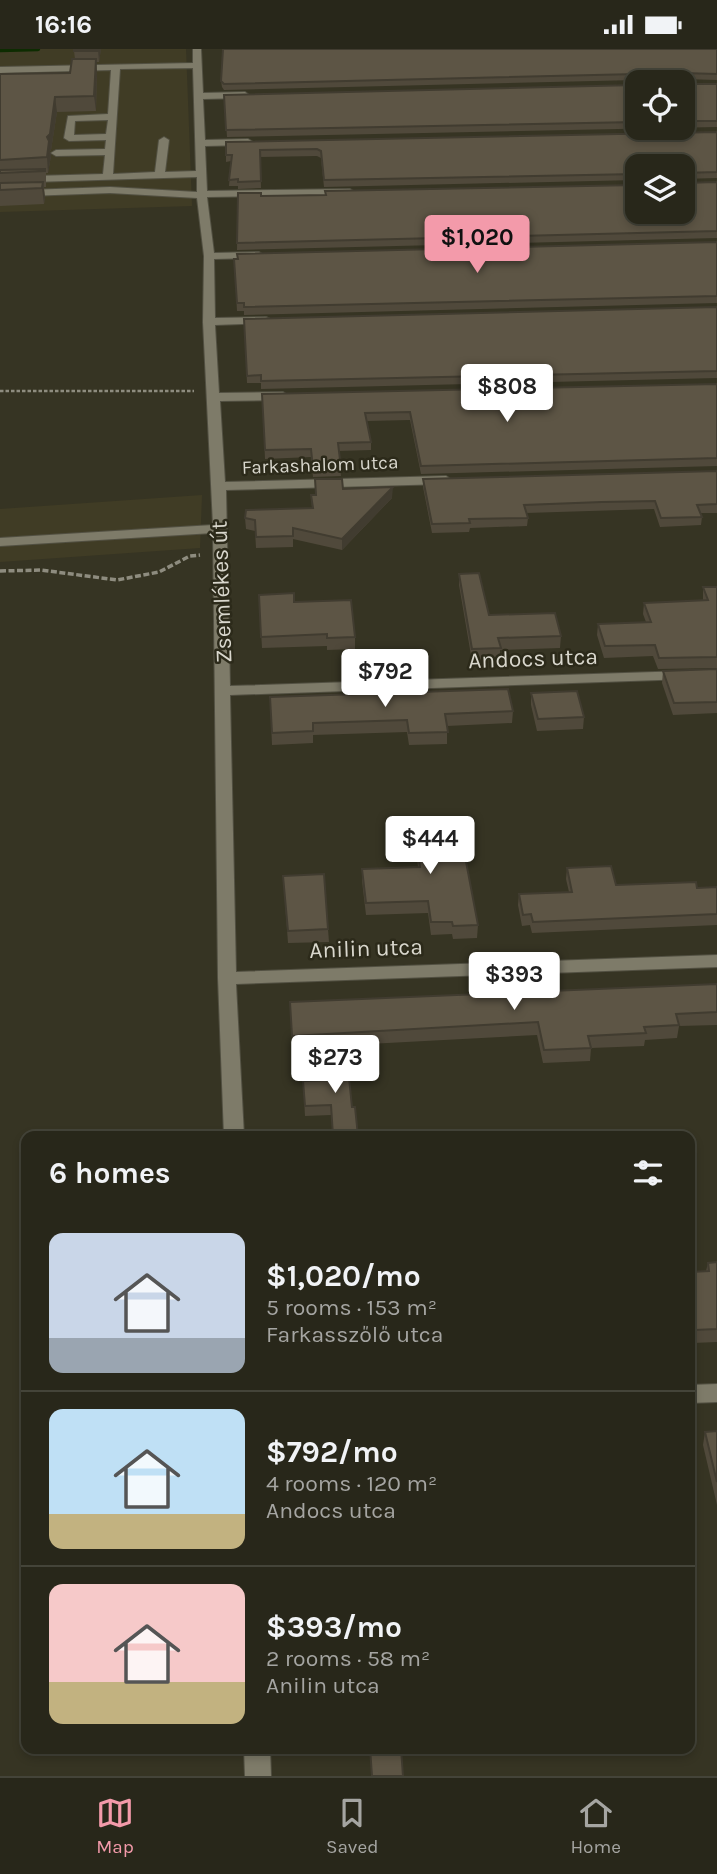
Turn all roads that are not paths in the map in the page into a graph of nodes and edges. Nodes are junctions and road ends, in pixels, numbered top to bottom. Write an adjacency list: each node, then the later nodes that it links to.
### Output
1 (197, 49): 2 (street, Zsemlékes út)
2 (198, 65): 3 (street); 6 (street, Zsemlékes út)
3 (116, 67): 4 (street); 7 (street)
4 (0, 70)
5 (260, 94): 6 (street)
6 (198, 96): 11 (street, Zsemlékes út)
7 (112, 117): 8 (street); 8 (street)
8 (111, 137): 12 (street)
9 (164, 140): 15 (street)
10 (264, 142): 11 (street)
11 (201, 143): 14 (street, Zsemlékes út)
12 (110, 152): 13 (street); 16 (street)
13 (56, 153)
14 (202, 174): 15 (street); 20 (street, Zsemlékes út)
15 (160, 175): 16 (street)
16 (108, 176): 17 (street)
17 (0, 180)
18 (365, 192): 20 (street)
19 (0, 194): 20 (street)
20 (202, 195): 22 (street, Zsemlékes út)
21 (272, 255): 22 (street)
22 (208, 256): 24 (street, Zsemlékes út)
23 (273, 320): 24 (street)
24 (209, 322): 26 (street, Zsemlékes út)
25 (293, 395): 26 (street)
26 (213, 397): 28 (street, Zsemlékes út)
27 (455, 480): 28 (street, Farkashalom utca)
28 (219, 486): 29 (street, Zsemlékes út)
29 (218, 529): 30 (street); 32 (street, Zsemlékes út)
30 (0, 543)
31 (717, 674): 32 (street, Andocs utca)
32 (224, 691): 34 (street, Zsemlékes út)
33 (717, 961): 34 (street, Anilin utca)
34 (227, 978): 35 (street, Zsemlékes út)
35 (234, 1131)
36 (717, 1393): 37 (street)
37 (695, 1394)
38 (257, 1754): 39 (street)
39 (258, 1776)

